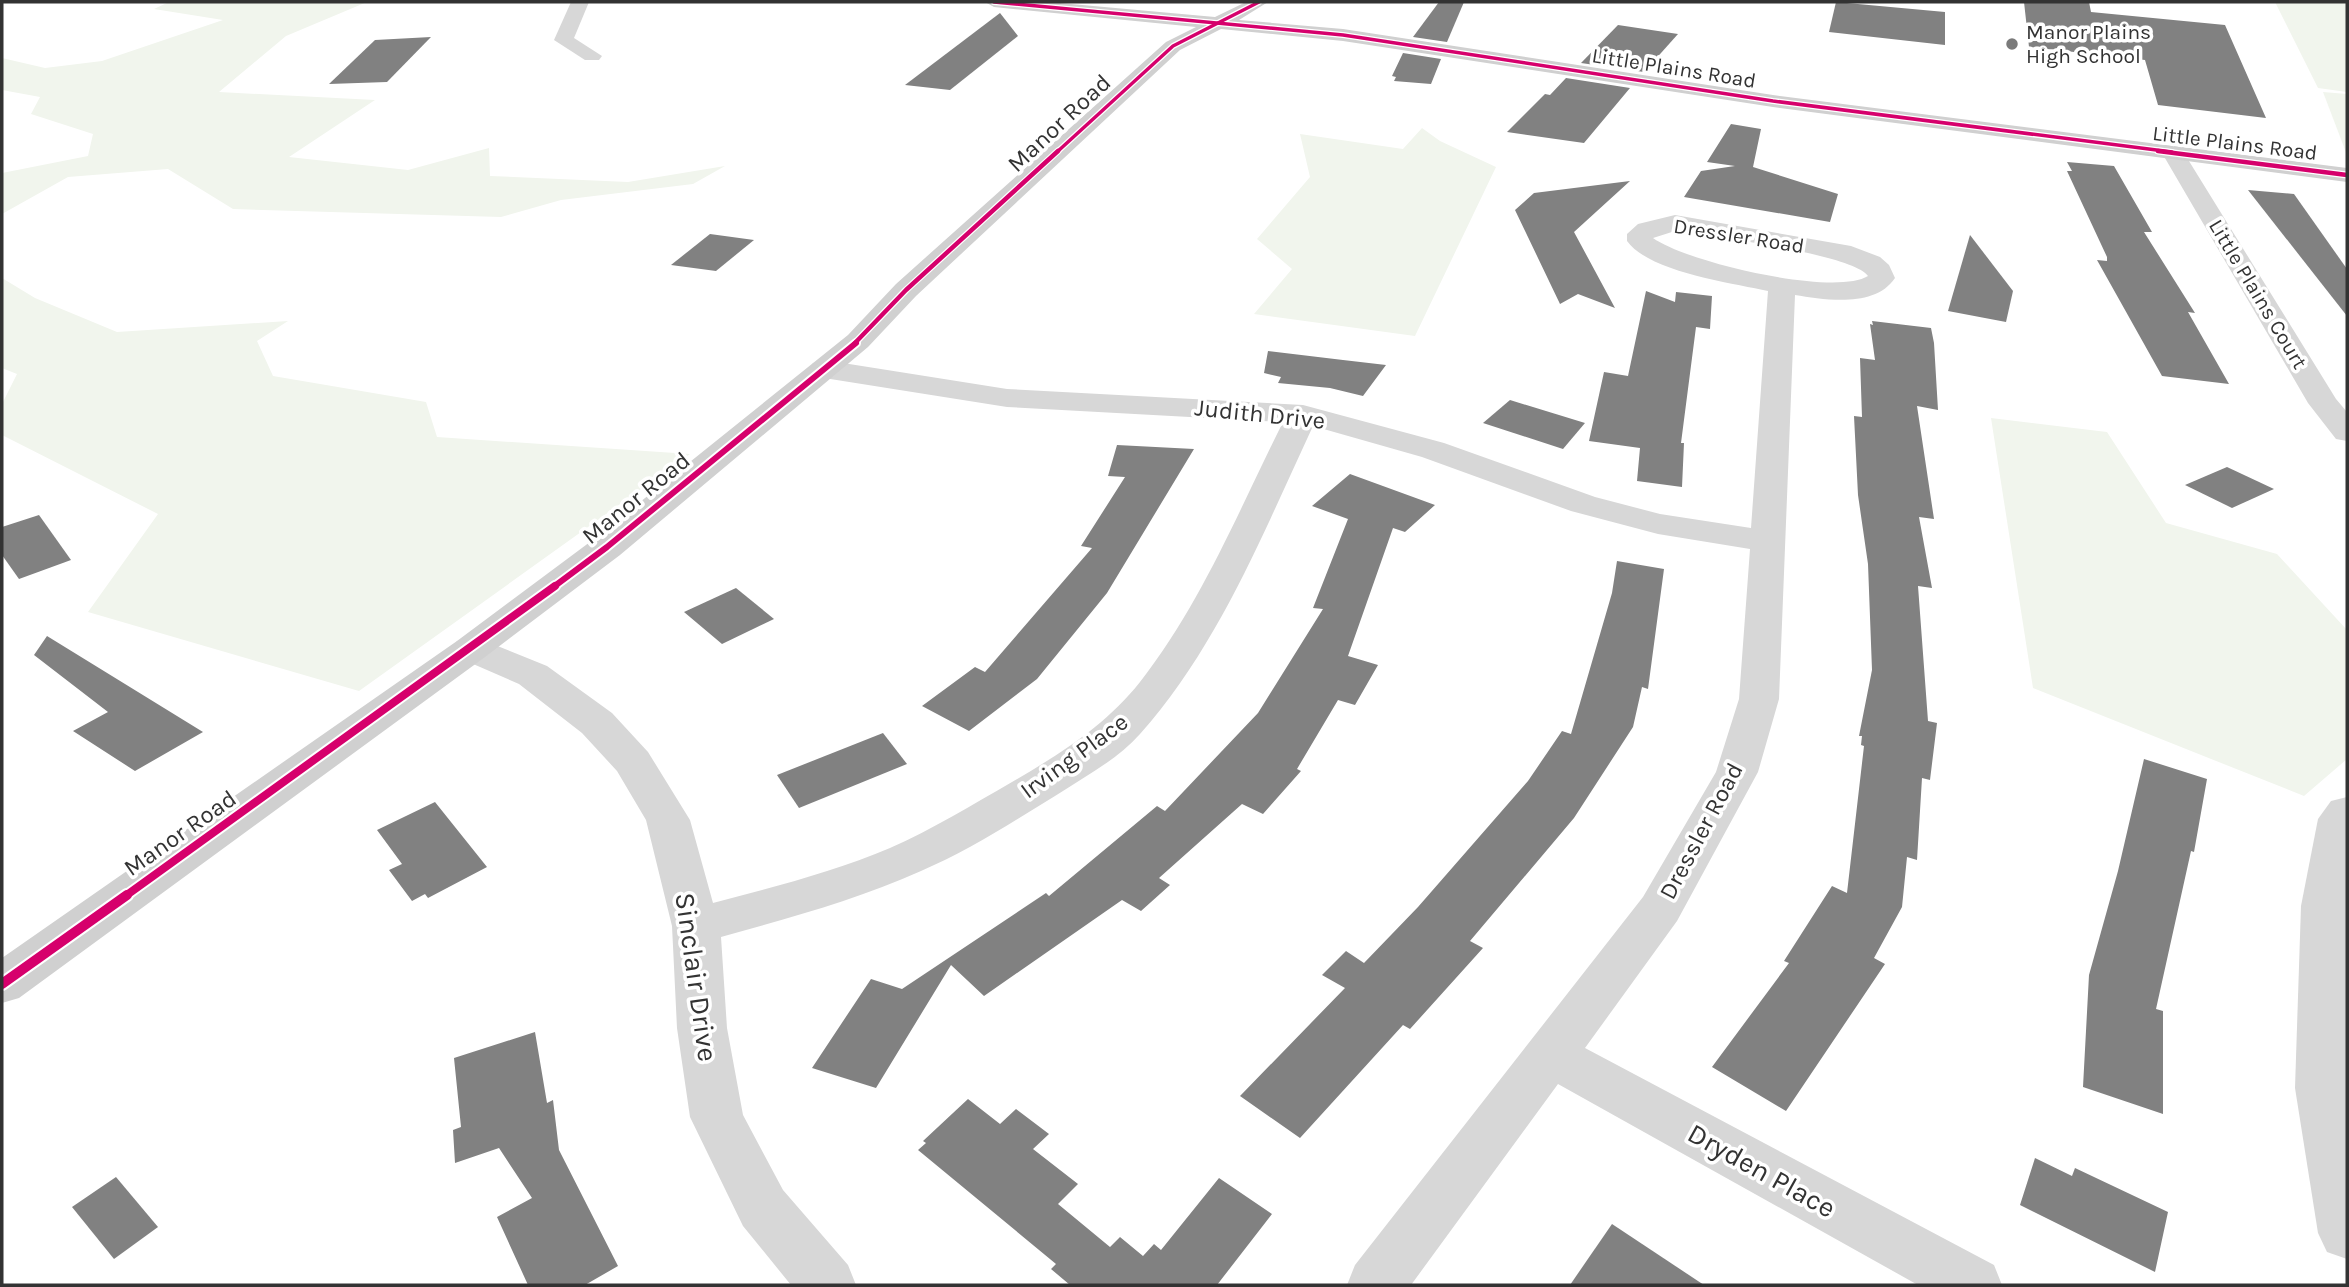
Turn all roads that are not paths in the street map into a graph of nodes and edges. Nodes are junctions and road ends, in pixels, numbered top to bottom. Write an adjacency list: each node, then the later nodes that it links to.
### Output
1 (580, 2): 9 (street)
2 (994, 2): 5 (street, Little Plains Road)
3 (1259, 2): 6 (street, Manor Road)
4 (1267, 2): 7 (street)
5 (1051, 7): 6 (street, Little Plains Road); 8 (street)
6 (1217, 23): 7 (street, Little Plains Road); 8 (street, Manor Road)
7 (1343, 35): 10 (street, Little Plains Road)
8 (1173, 46): 13 (street, Manor Road)
9 (592, 55)
10 (2173, 153): 11 (street, Little Plains Road); 15 (street, Little Plains Court)
11 (2347, 175)
12 (1782, 285): 12 (street, Dressler Road); 16 (street, Dressler Road)
13 (824, 369): 14 (street, Judith Drive); 17 (street, Manor Road)
14 (1303, 414): 16 (street, Judith Drive); 19 (street, Irving Place)
15 (2347, 432)
16 (1765, 541): 21 (street, Dressler Road)
17 (471, 649): 19 (street, Sinclair Drive); 20 (street, Manor Road)
18 (2347, 812): 22 (street)
19 (696, 926): 23 (street, Sinclair Drive)
20 (2, 984)
21 (1552, 1055): 24 (street, Dressler Road); 25 (street, Dryden Place)
22 (2346, 1222)
23 (827, 1285)
24 (1376, 1285)
25 (1973, 1285)

